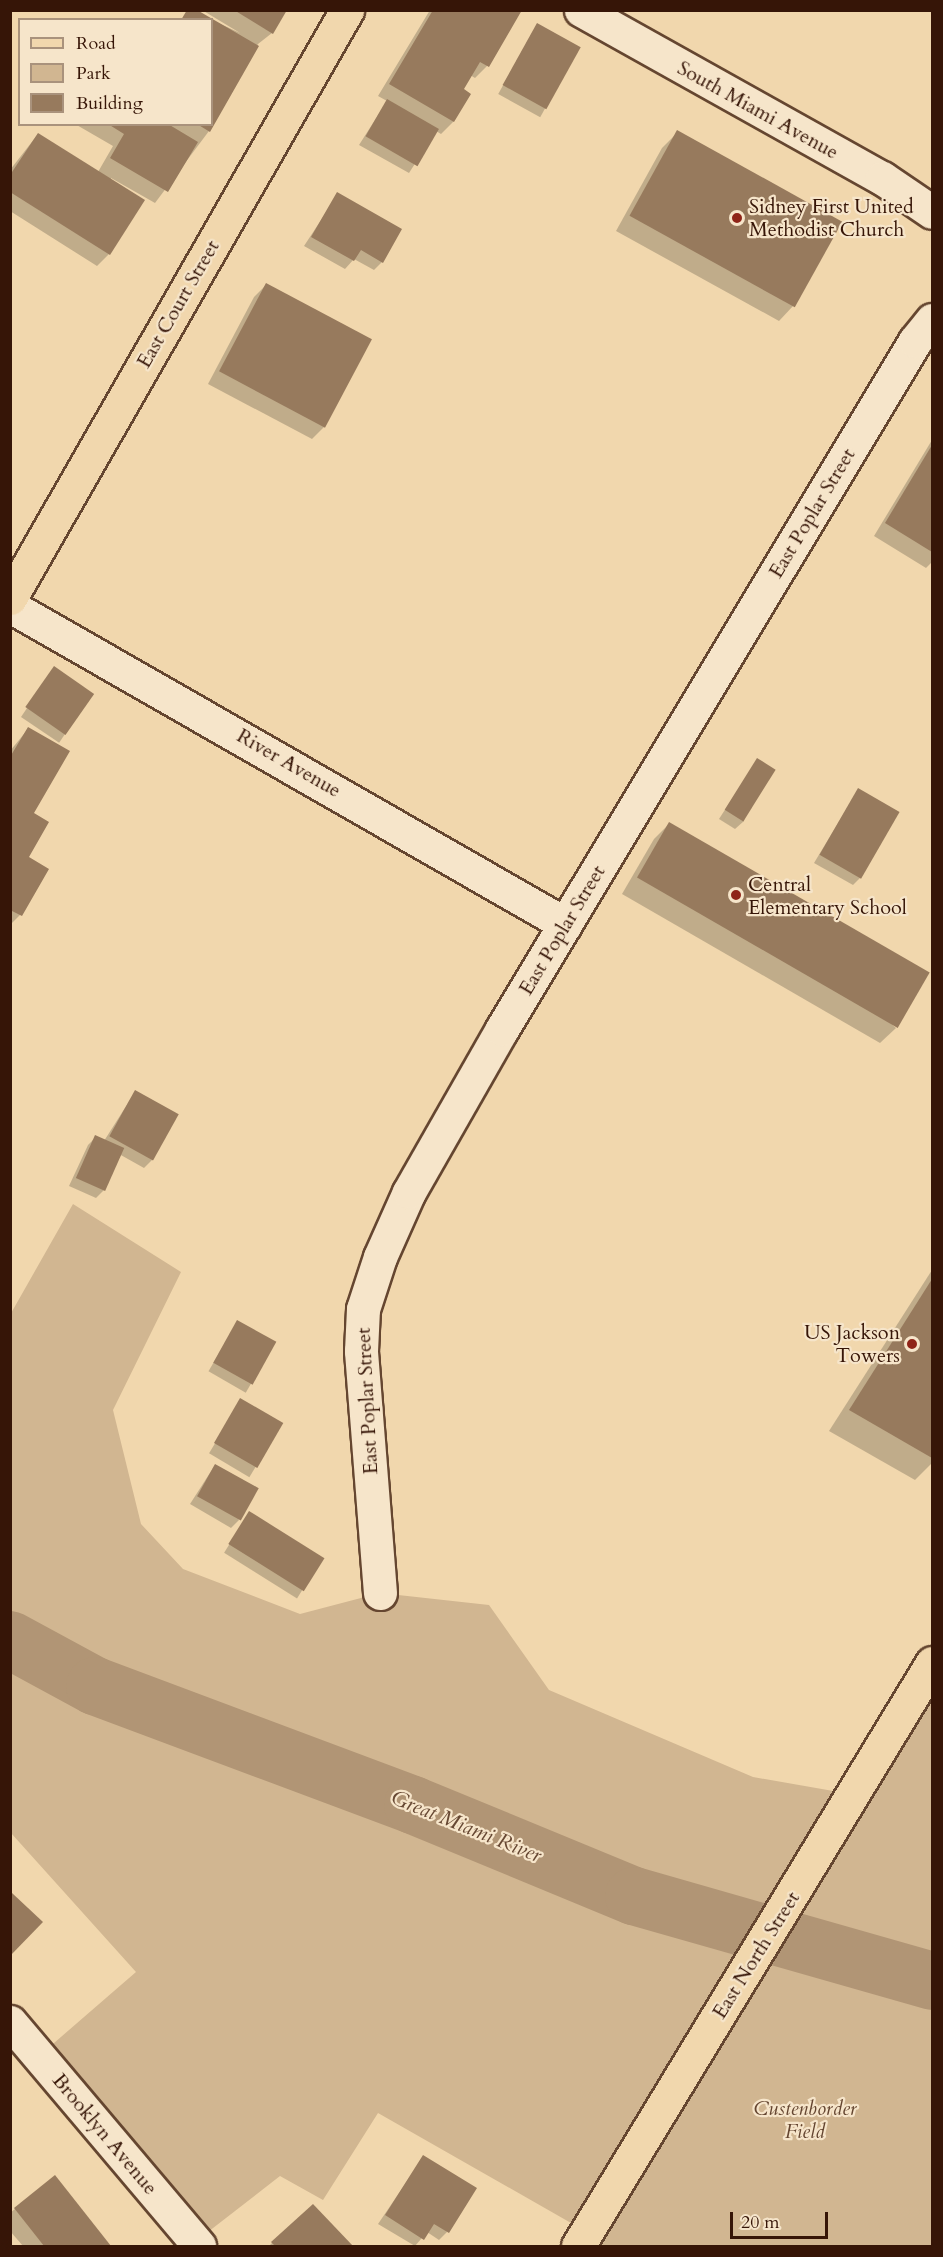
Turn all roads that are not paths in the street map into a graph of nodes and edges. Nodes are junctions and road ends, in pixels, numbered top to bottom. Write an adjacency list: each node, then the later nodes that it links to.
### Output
1 (347, 10): 5 (main road, East Court Street)
2 (581, 10): 3 (street, South Miami Avenue)
3 (933, 212)
4 (933, 320): 7 (street, East Poplar Street)
5 (10, 598)
6 (10, 606): 7 (street, River Avenue)
7 (566, 924): 8 (street, East Poplar Street)
8 (380, 1593)
9 (933, 1663): 11 (main road, East North Street)
10 (10, 2022): 12 (street, Brooklyn Avenue)
11 (581, 2239)
12 (199, 2247)

